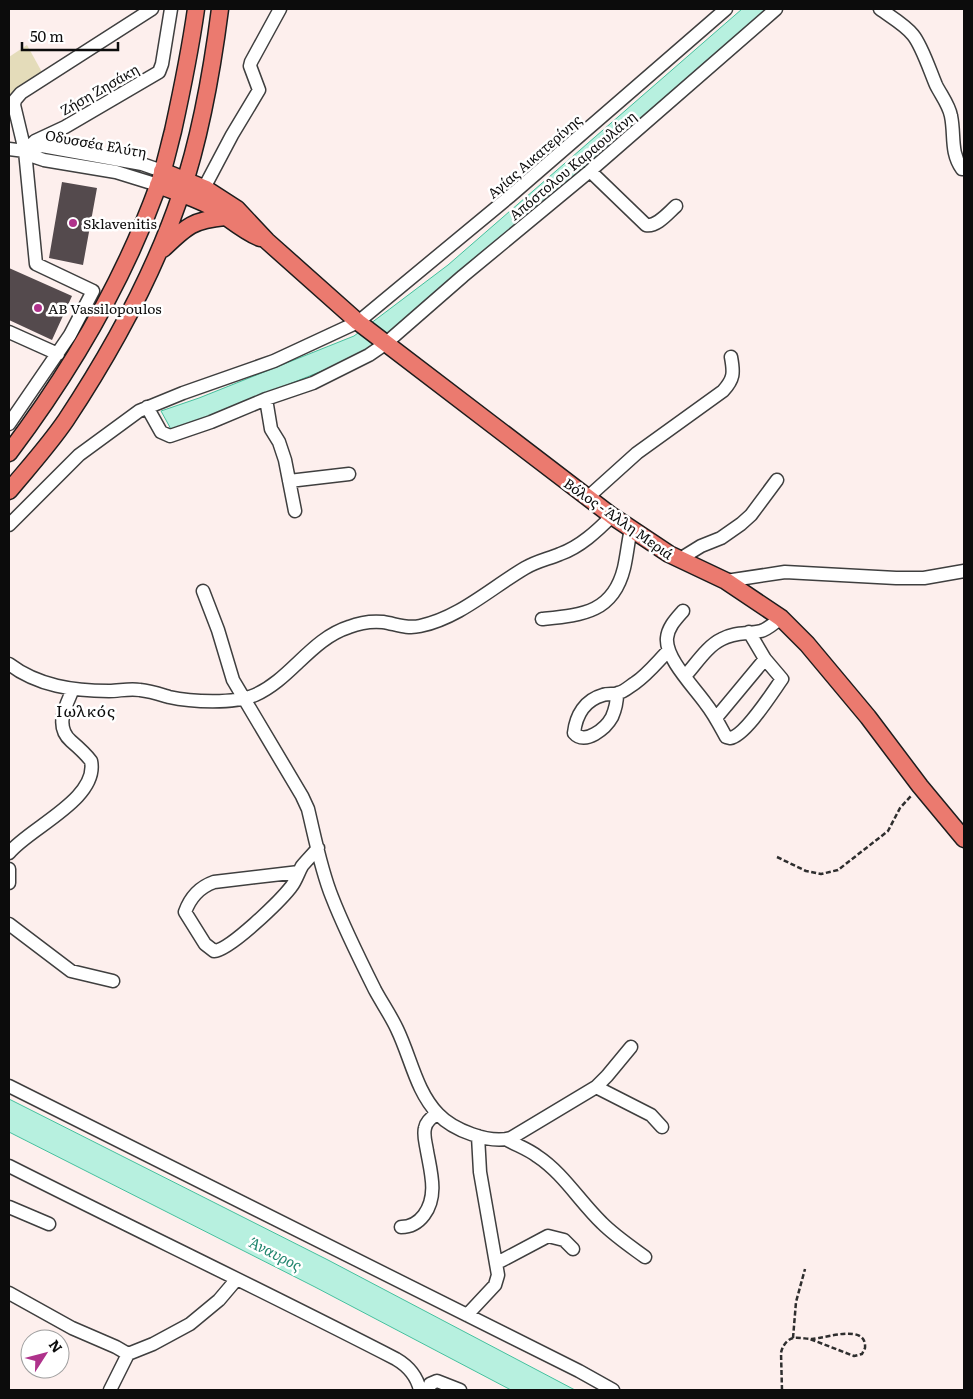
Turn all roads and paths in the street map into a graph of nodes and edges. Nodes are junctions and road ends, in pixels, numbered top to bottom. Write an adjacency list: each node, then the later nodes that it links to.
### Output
1 (152, 9): 10 (street)
2 (196, 9): 13 (main road)
3 (220, 9): 14 (main road)
4 (280, 9): 15 (street)
5 (776, 9): 12 (street, Απόστολου Καραουλάνη)
6 (880, 9): 11 (street)
7 (169, 10): 10 (street, Ζήση Ζησάκη)
8 (724, 10): 20 (street, Αγίας Αικατερίνης)
9 (9, 148): 10 (street, Οδυσσέα Ελύτη)
10 (25, 151): 13 (street, Οδυσσέα Ελύτη); 23 (street)
11 (964, 169)
12 (590, 171): 16 (street); 22 (street, Απόστολου Καραουλάνη)
13 (160, 178): 14 (main road, Βόλος - Άλλη Μεριά); 28 (main road)
14 (183, 187): 15 (main road, Βόλος - Άλλη Μεριά); 17 (main road, Βόλος - Άλλη Μεριά); 19 (main road)
15 (204, 188): 18 (main road, Βόλος - Άλλη Μεριά)
16 (676, 206)
17 (225, 217): 18 (main road, Βόλος - Άλλη Μεριά); 19 (main road)
18 (267, 241): 20 (main road, Βόλος - Άλλη Μεριά)
19 (156, 256): 32 (main road)
20 (358, 322): 22 (main road, Βόλος - Άλλη Μεριά); 26 (street, Αγίας Αικατερίνης)
21 (9, 332): 23 (street)
22 (385, 344): 25 (street, Απόστολου Καραουλάνη); 33 (main road, Βόλος - Άλλη Μεριά)
23 (58, 354): 27 (street)
24 (731, 357): 33 (street)
25 (266, 399): 26 (street, Απόστολου Καραουλάνη); 31 (street)
26 (147, 407): 36 (street, Αγίας Αικατερίνης)
27 (9, 424)
28 (9, 453)
29 (350, 474): 31 (street)
30 (777, 480): 38 (street)
31 (289, 481): 34 (street)
32 (9, 491)
33 (587, 498): 35 (main road, Βόλος - Άλλη Μεριά)
34 (295, 511)
35 (612, 516): 37 (main road, Βόλος - Άλλη Μεριά); 52 (street)
36 (9, 525)
37 (631, 529): 38 (main road, Βόλος - Άλλη Μεριά); 44 (street)
38 (680, 559): 40 (main road, Βόλος - Άλλη Μεριά)
39 (964, 570): 40 (street)
40 (726, 581): 43 (main road, Βόλος - Άλλη Μεριά)
41 (203, 592): 52 (street)
42 (683, 611): 46 (street)
43 (780, 618): 45 (street); 54 (main road, Βόλος - Άλλη Μεριά)
44 (542, 619)
45 (749, 632): 47 (street); 49 (street)
46 (669, 650): 49 (street); 51 (street)
47 (765, 659): 53 (street); 53 (street)
48 (9, 664): 50 (street)
49 (686, 676): 53 (street)
50 (73, 689): 52 (street); 57 (street)
51 (617, 694)
52 (243, 700): 56 (street)
53 (716, 718)
54 (920, 786): 55 (main road, Βόλος - Άλλη Μεριά); 58 (path)
55 (964, 839)
56 (318, 848): 60 (street); 67 (street)
57 (10, 849)
58 (777, 857)
59 (9, 869): 61 (street)
60 (299, 872): 60 (street)
61 (9, 883)
62 (9, 924): 63 (street)
63 (113, 982)
64 (631, 1047): 66 (street)
65 (9, 1086): 81 (street)
66 (596, 1087): 68 (street); 70 (street)
67 (437, 1114): 69 (street); 74 (street)
68 (662, 1126)
69 (478, 1136): 70 (street); 77 (street)
70 (506, 1140): 76 (street)
71 (9, 1166): 79 (street)
72 (9, 1207): 73 (street)
73 (49, 1224)
74 (401, 1227)
75 (573, 1249): 77 (street)
76 (645, 1257)
77 (497, 1263): 81 (street)
78 (805, 1269): 82 (path)
79 (236, 1280): 84 (street); 86 (street)
80 (9, 1293): 84 (street)
81 (467, 1315): 89 (street)
82 (793, 1338): 83 (path); 90 (path)
83 (810, 1339): 83 (path)
84 (128, 1354): 85 (street)
85 (110, 1390)
86 (420, 1390)
87 (429, 1390): 88 (street)
88 (460, 1390)
89 (613, 1390)
90 (782, 1390)

